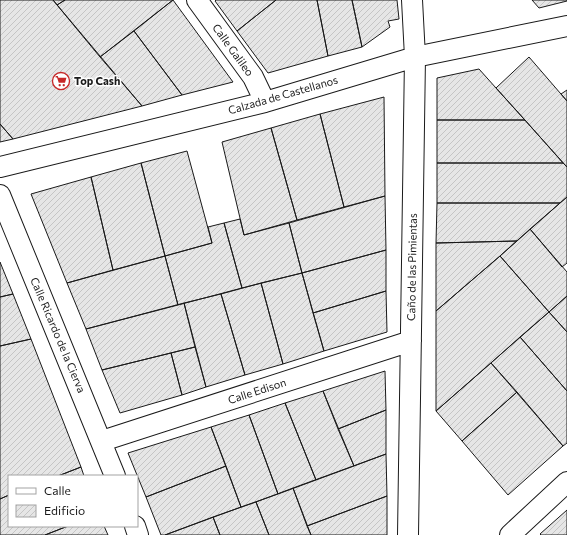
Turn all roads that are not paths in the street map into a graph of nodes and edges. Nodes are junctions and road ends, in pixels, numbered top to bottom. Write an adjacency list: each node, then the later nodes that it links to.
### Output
1 (197, 0): 5 (street, Calle Galileo)
2 (412, 0): 4 (street, Caño de las Pimientas)
3 (567, 26): 4 (street, Calzada de Castellanos)
4 (415, 57): 5 (street, Calzada de Castellanos); 8 (street, Caño de las Pimientas)
5 (265, 102): 6 (street, Calzada de Castellanos)
6 (0, 167)
7 (0, 195): 9 (street, Calle Ricardo de la Cierva)
8 (411, 340): 9 (street, Calle Edison); 12 (street, Caño de las Pimientas)
9 (102, 441): 10 (street, Calle Ricardo de la Cierva)
10 (115, 475)
11 (567, 482): 13 (street)
12 (408, 535)
13 (510, 535)

